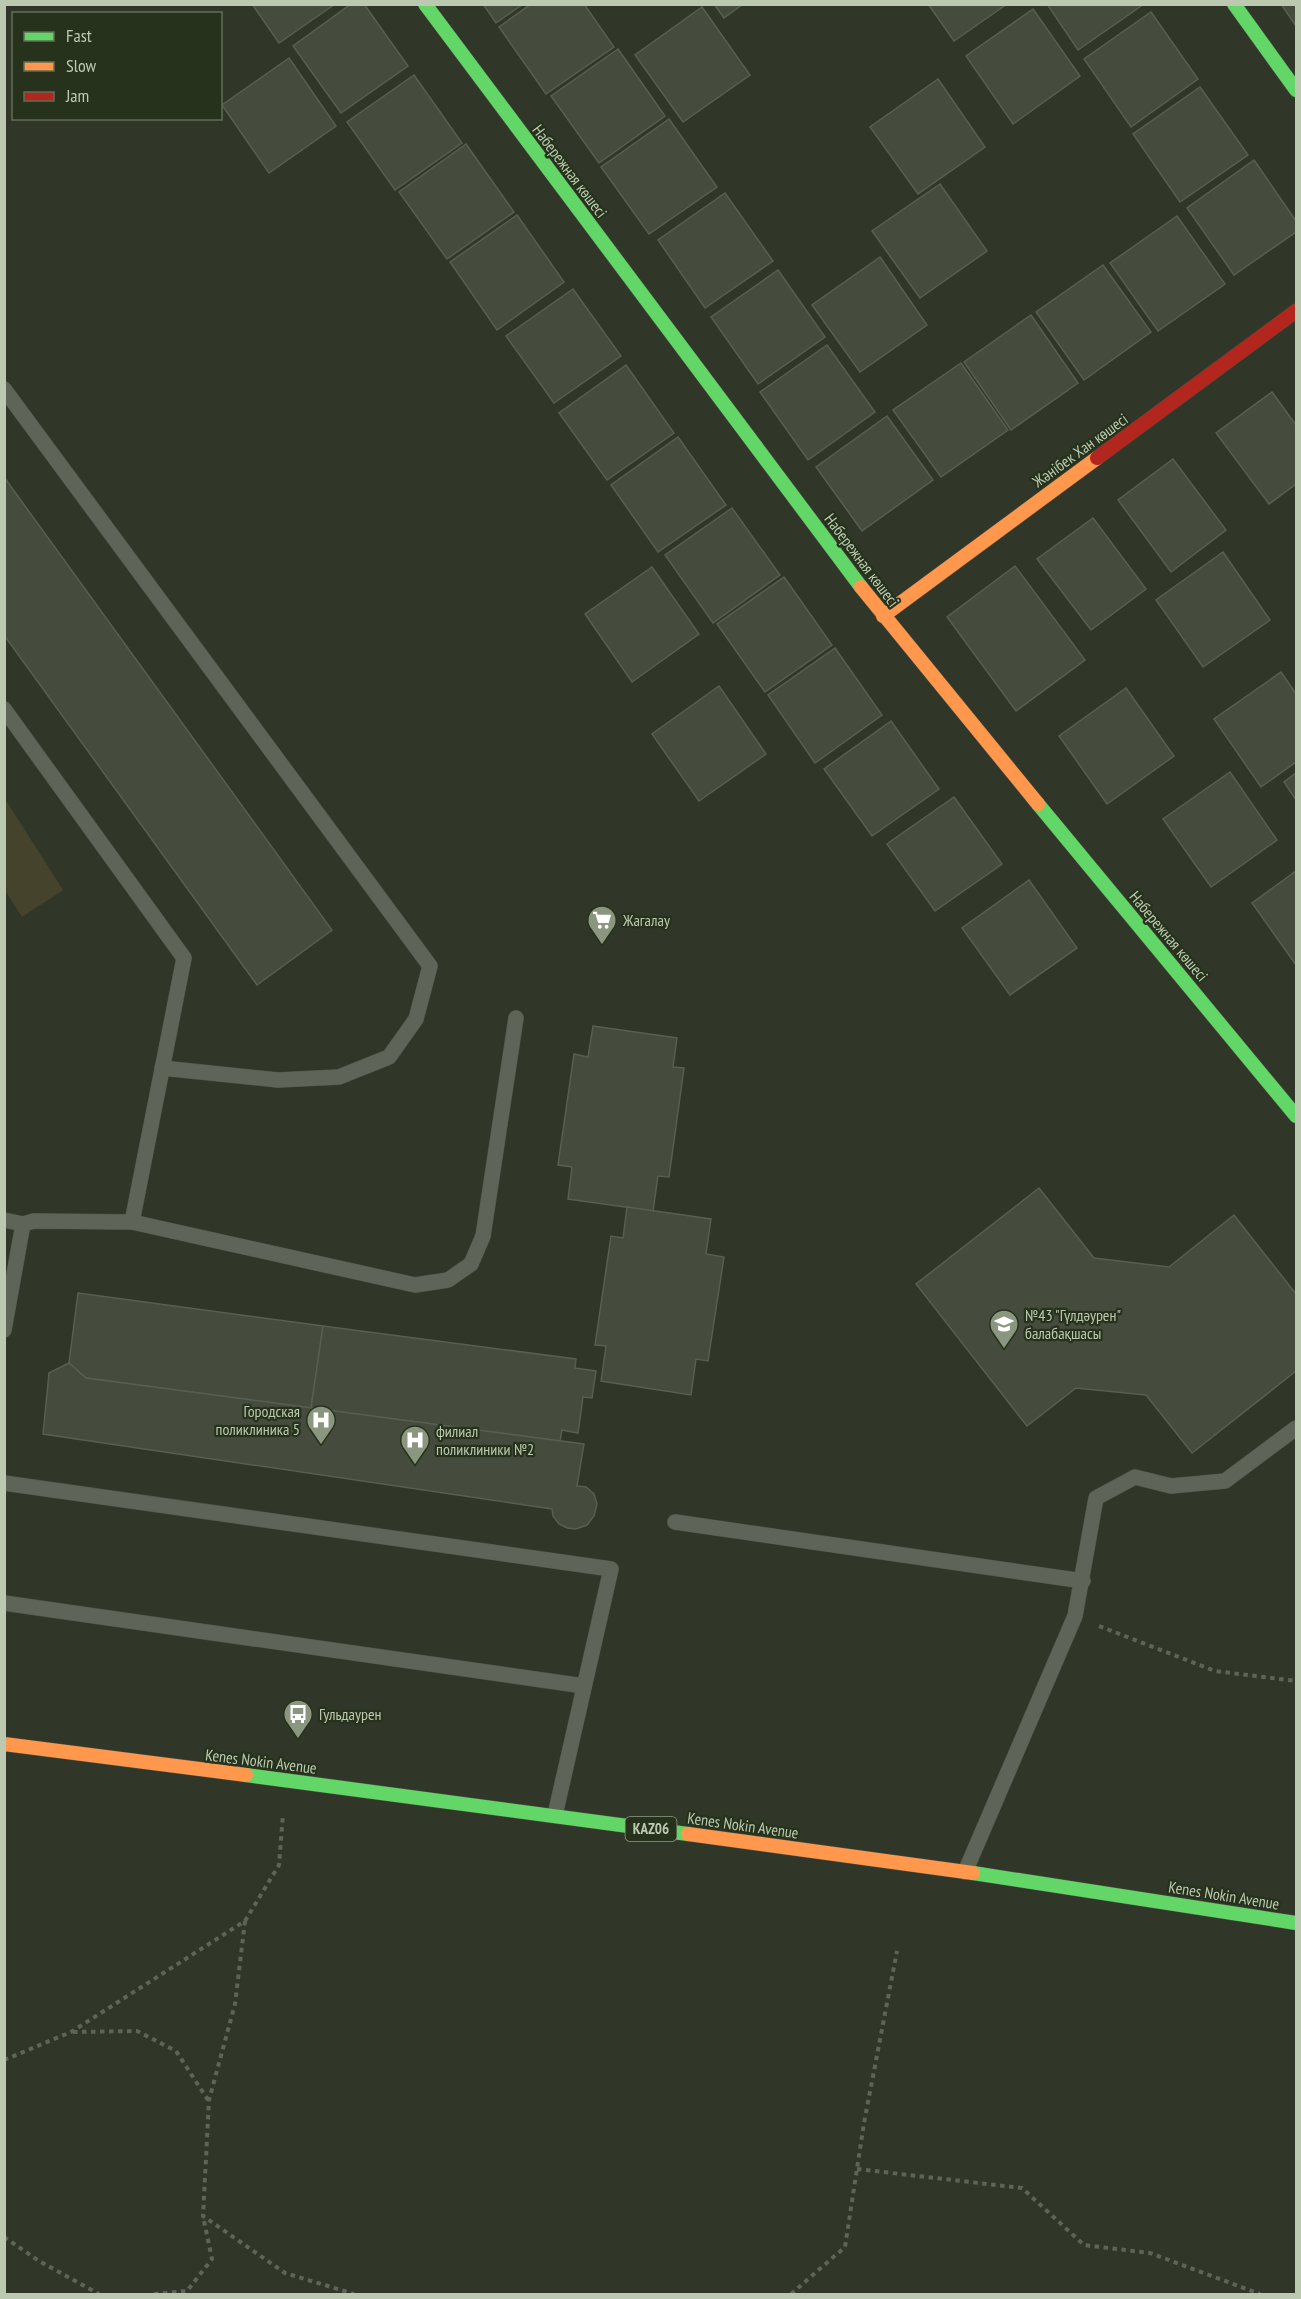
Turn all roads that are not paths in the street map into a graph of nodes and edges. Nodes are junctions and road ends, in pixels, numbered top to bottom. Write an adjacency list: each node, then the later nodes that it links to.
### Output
1 (425, 4): 6 (main road, Набережная көшесі)
2 (1234, 4): 3 (main road)
3 (1296, 90)
4 (1296, 311): 6 (main road, Жәнібек Хан көшесі)
5 (4, 389): 9 (lane)
6 (883, 616): 10 (main road, Набережная көшесі)
7 (4, 709): 9 (lane)
8 (516, 1018): 12 (lane)
9 (162, 1068): 12 (lane)
10 (1296, 1116)
11 (4, 1220): 13 (lane)
12 (132, 1222): 13 (lane)
13 (23, 1224): 14 (lane)
14 (4, 1330)
15 (1296, 1428): 18 (lane)
16 (4, 1483): 20 (lane)
17 (675, 1522): 18 (lane)
18 (1083, 1581): 23 (lane)
19 (4, 1603): 20 (lane)
20 (584, 1686): 22 (lane)
21 (4, 1744): 22 (main road, Kenes Nokin Avenue / KАZ06)
22 (555, 1815): 23 (main road, Kenes Nokin Avenue / KАZ06)
23 (965, 1872): 24 (main road, Kenes Nokin Avenue / KАZ06)
24 (1296, 1923)

